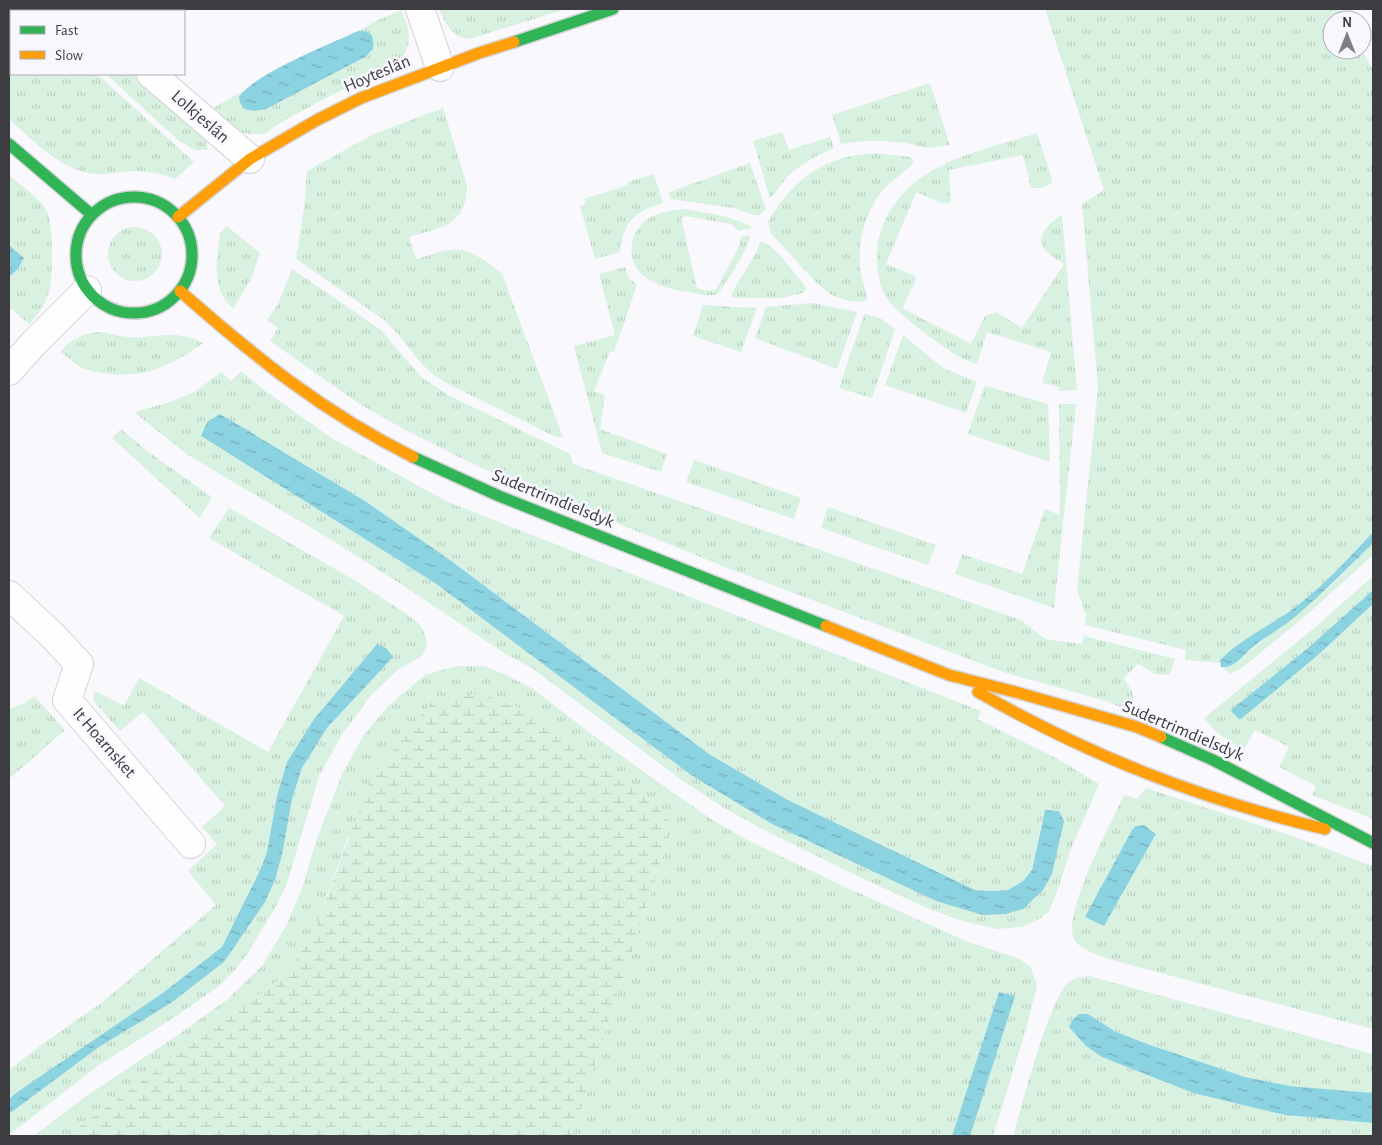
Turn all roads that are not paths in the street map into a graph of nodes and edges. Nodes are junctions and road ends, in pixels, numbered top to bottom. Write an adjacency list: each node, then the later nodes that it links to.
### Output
1 (420, 9): 3 (street)
2 (613, 9): 3 (street, Hoyteslân)
3 (440, 66): 6 (street, Hoyteslân)
4 (152, 75): 6 (street, Lolkjeslân)
5 (9, 144): 7 (street)
6 (250, 159): 8 (street, Hoyteslân)
7 (92, 215): 8 (street); 9 (street)
8 (178, 217): 10 (street)
9 (87, 290): 10 (street); 11 (street)
10 (180, 291): 13 (street, Sudertrimdielsdyk)
11 (9, 371)
12 (9, 595): 15 (street, It Hoarnsket)
13 (949, 675): 14 (street, Sudertrimdielsdyk); 14 (street, Sudertrimdielsdyk)
14 (1368, 841)
15 (191, 844)

